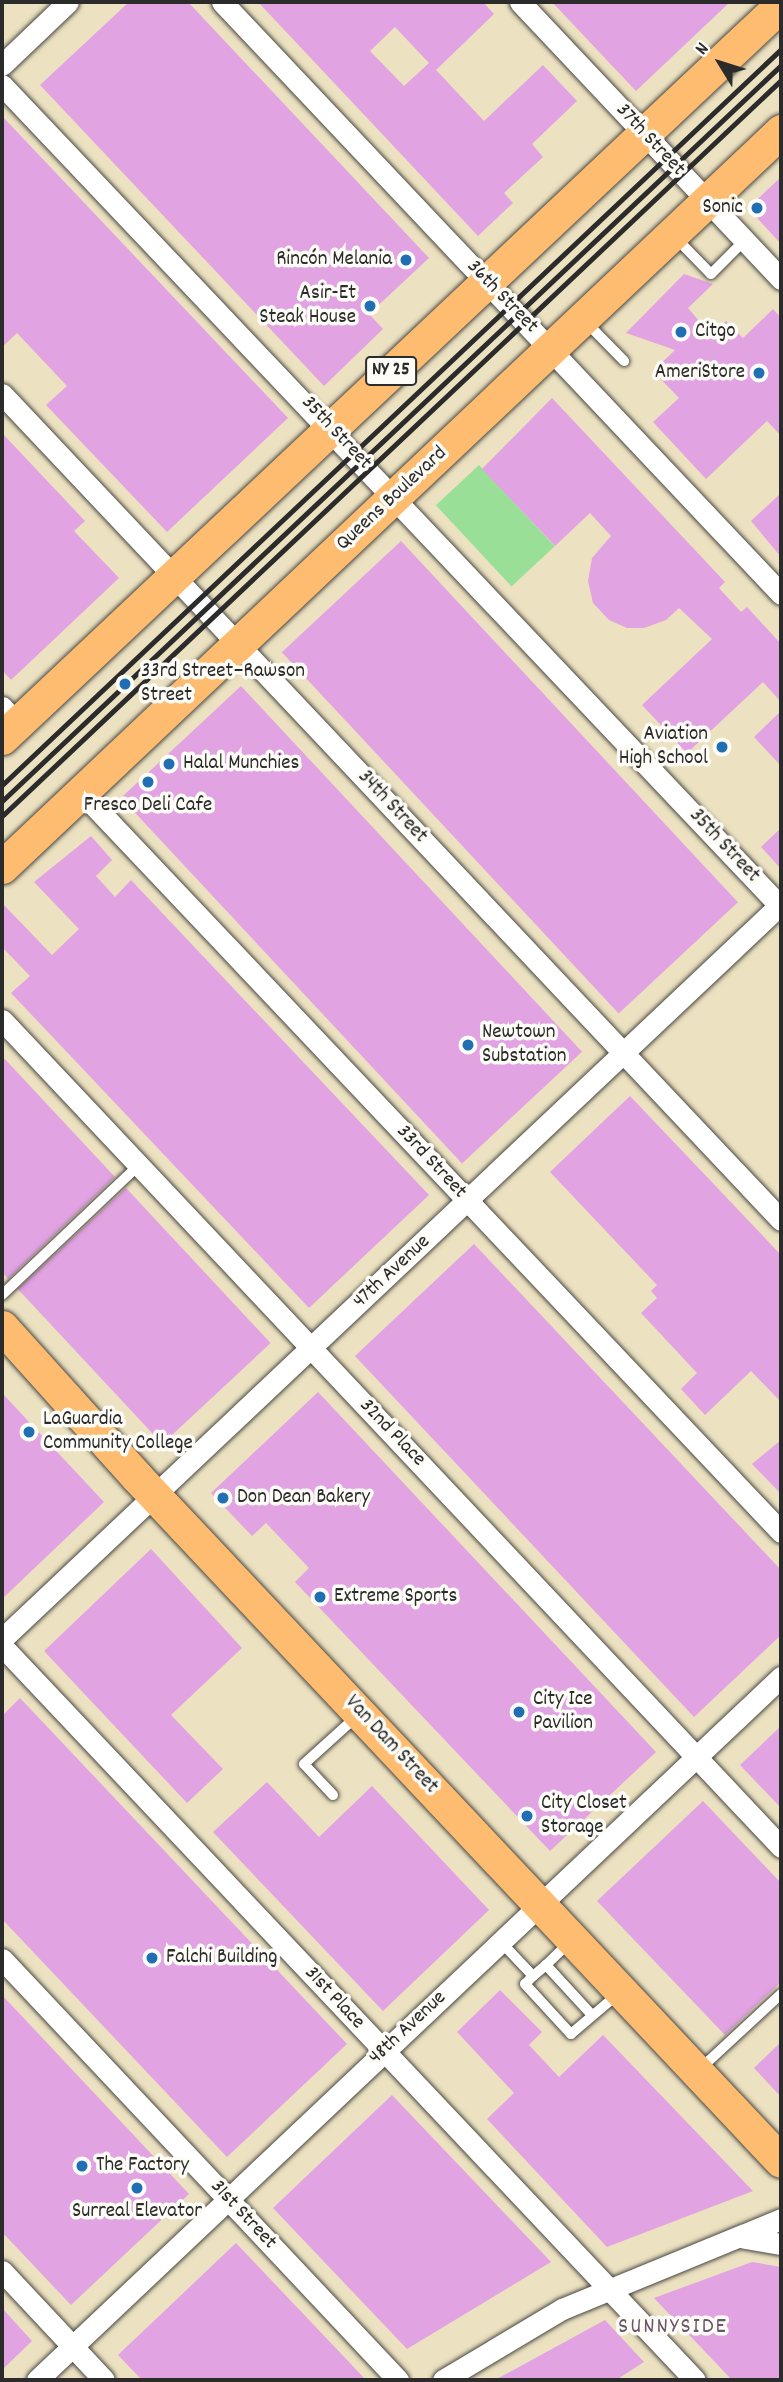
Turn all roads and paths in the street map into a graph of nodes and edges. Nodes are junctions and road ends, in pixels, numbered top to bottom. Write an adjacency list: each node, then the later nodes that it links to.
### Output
1 (68, 2): 5 (street)
2 (222, 2): 13 (street, 36th Street)
3 (520, 2): 8 (street, 37th Street)
4 (781, 5): 8 (main road, NY 25)
5 (2, 65)
6 (2, 85): 18 (street, 35th Street)
7 (781, 131): 9 (main road, Queens Boulevard)
8 (644, 133): 9 (street, 37th Street); 13 (main road, NY 25)
9 (707, 201): 10 (main road, Queens Boulevard); 11 (street, 37th Street)
10 (672, 234): 11 (lane); 14 (main road, Queens Boulevard)
11 (745, 240): 12 (street, 37th Street)
12 (781, 279)
13 (487, 281): 15 (street, 36th Street); 18 (main road, NY 25)
14 (583, 319): 15 (main road, Queens Boulevard); 16 (lane)
15 (551, 348): 19 (main road, Queens Boulevard); 21 (street, 36th Street)
16 (624, 361)
17 (2, 394): 20 (street, 34th Street)
18 (331, 428): 19 (street, 35th Street); 20 (main road, NY 25)
19 (395, 496): 22 (main road, Queens Boulevard); 26 (street, 35th Street)
20 (174, 575): 22 (street, 34th Street); 23 (main road, NY 25)
21 (781, 594)
22 (238, 643): 24 (main road, Queens Boulevard); 28 (street, 34th Street)
23 (7, 723)
24 (81, 792): 25 (main road, Queens Boulevard); 30 (street, 33rd Street)
25 (2, 867)
26 (781, 906): 28 (street, 47th Avenue)
27 (2, 1020): 29 (street, 32nd Place)
28 (623, 1053): 30 (street, 47th Avenue); 31 (street, 34th Street)
29 (139, 1165): 32 (lane); 34 (street, 32nd Place)
30 (468, 1200): 34 (street, 47th Avenue); 36 (street, 33rd Street)
31 (781, 1220)
32 (2, 1295)
33 (2, 1327): 35 (main road, Van Dam Street)
34 (311, 1348): 35 (street, 47th Avenue); 41 (street, 32nd Place)
35 (155, 1495): 37 (street, 47th Avenue); 40 (main road, Van Dam Street)
36 (781, 1532)
37 (2, 1639)
38 (2, 1646): 53 (street, 31st Place)
39 (781, 1677): 41 (street, 48th Avenue)
40 (360, 1712): 42 (lane); 44 (main road, Van Dam Street)
41 (696, 1757): 43 (street, 32nd Place); 44 (street, 48th Avenue)
42 (332, 1795)
43 (781, 1847)
44 (540, 1903): 45 (main road, Van Dam Street); 46 (street, 48th Avenue)
45 (573, 1939): 48 (lane); 50 (main road, Van Dam Street)
46 (500, 1941): 49 (lane); 53 (street, 48th Avenue)
47 (2, 1959): 56 (street, 31st Street)
48 (546, 1965): 49 (lane); 52 (lane)
49 (533, 1976): 52 (lane)
50 (622, 1990): 52 (lane); 54 (main road, Van Dam Street)
51 (781, 1994): 54 (lane)
52 (592, 2015)
53 (383, 2050): 56 (street, 48th Avenue); 61 (street, 31st Place)
54 (698, 2071): 55 (main road, Van Dam Street)
55 (781, 2161)
56 (228, 2199): 62 (street, 48th Avenue); 65 (street, 31st Street)
57 (781, 2219): 58 (street)
58 (738, 2236): 59 (street); 61 (street)
59 (781, 2244)
60 (2, 2271): 62 (street)
61 (608, 2287): 66 (street); 67 (street, 31st Place)
62 (73, 2347): 63 (street, 48th Avenue); 64 (street)
63 (37, 2380)
64 (104, 2380)
65 (398, 2380)
66 (443, 2380)
67 (695, 2380)

